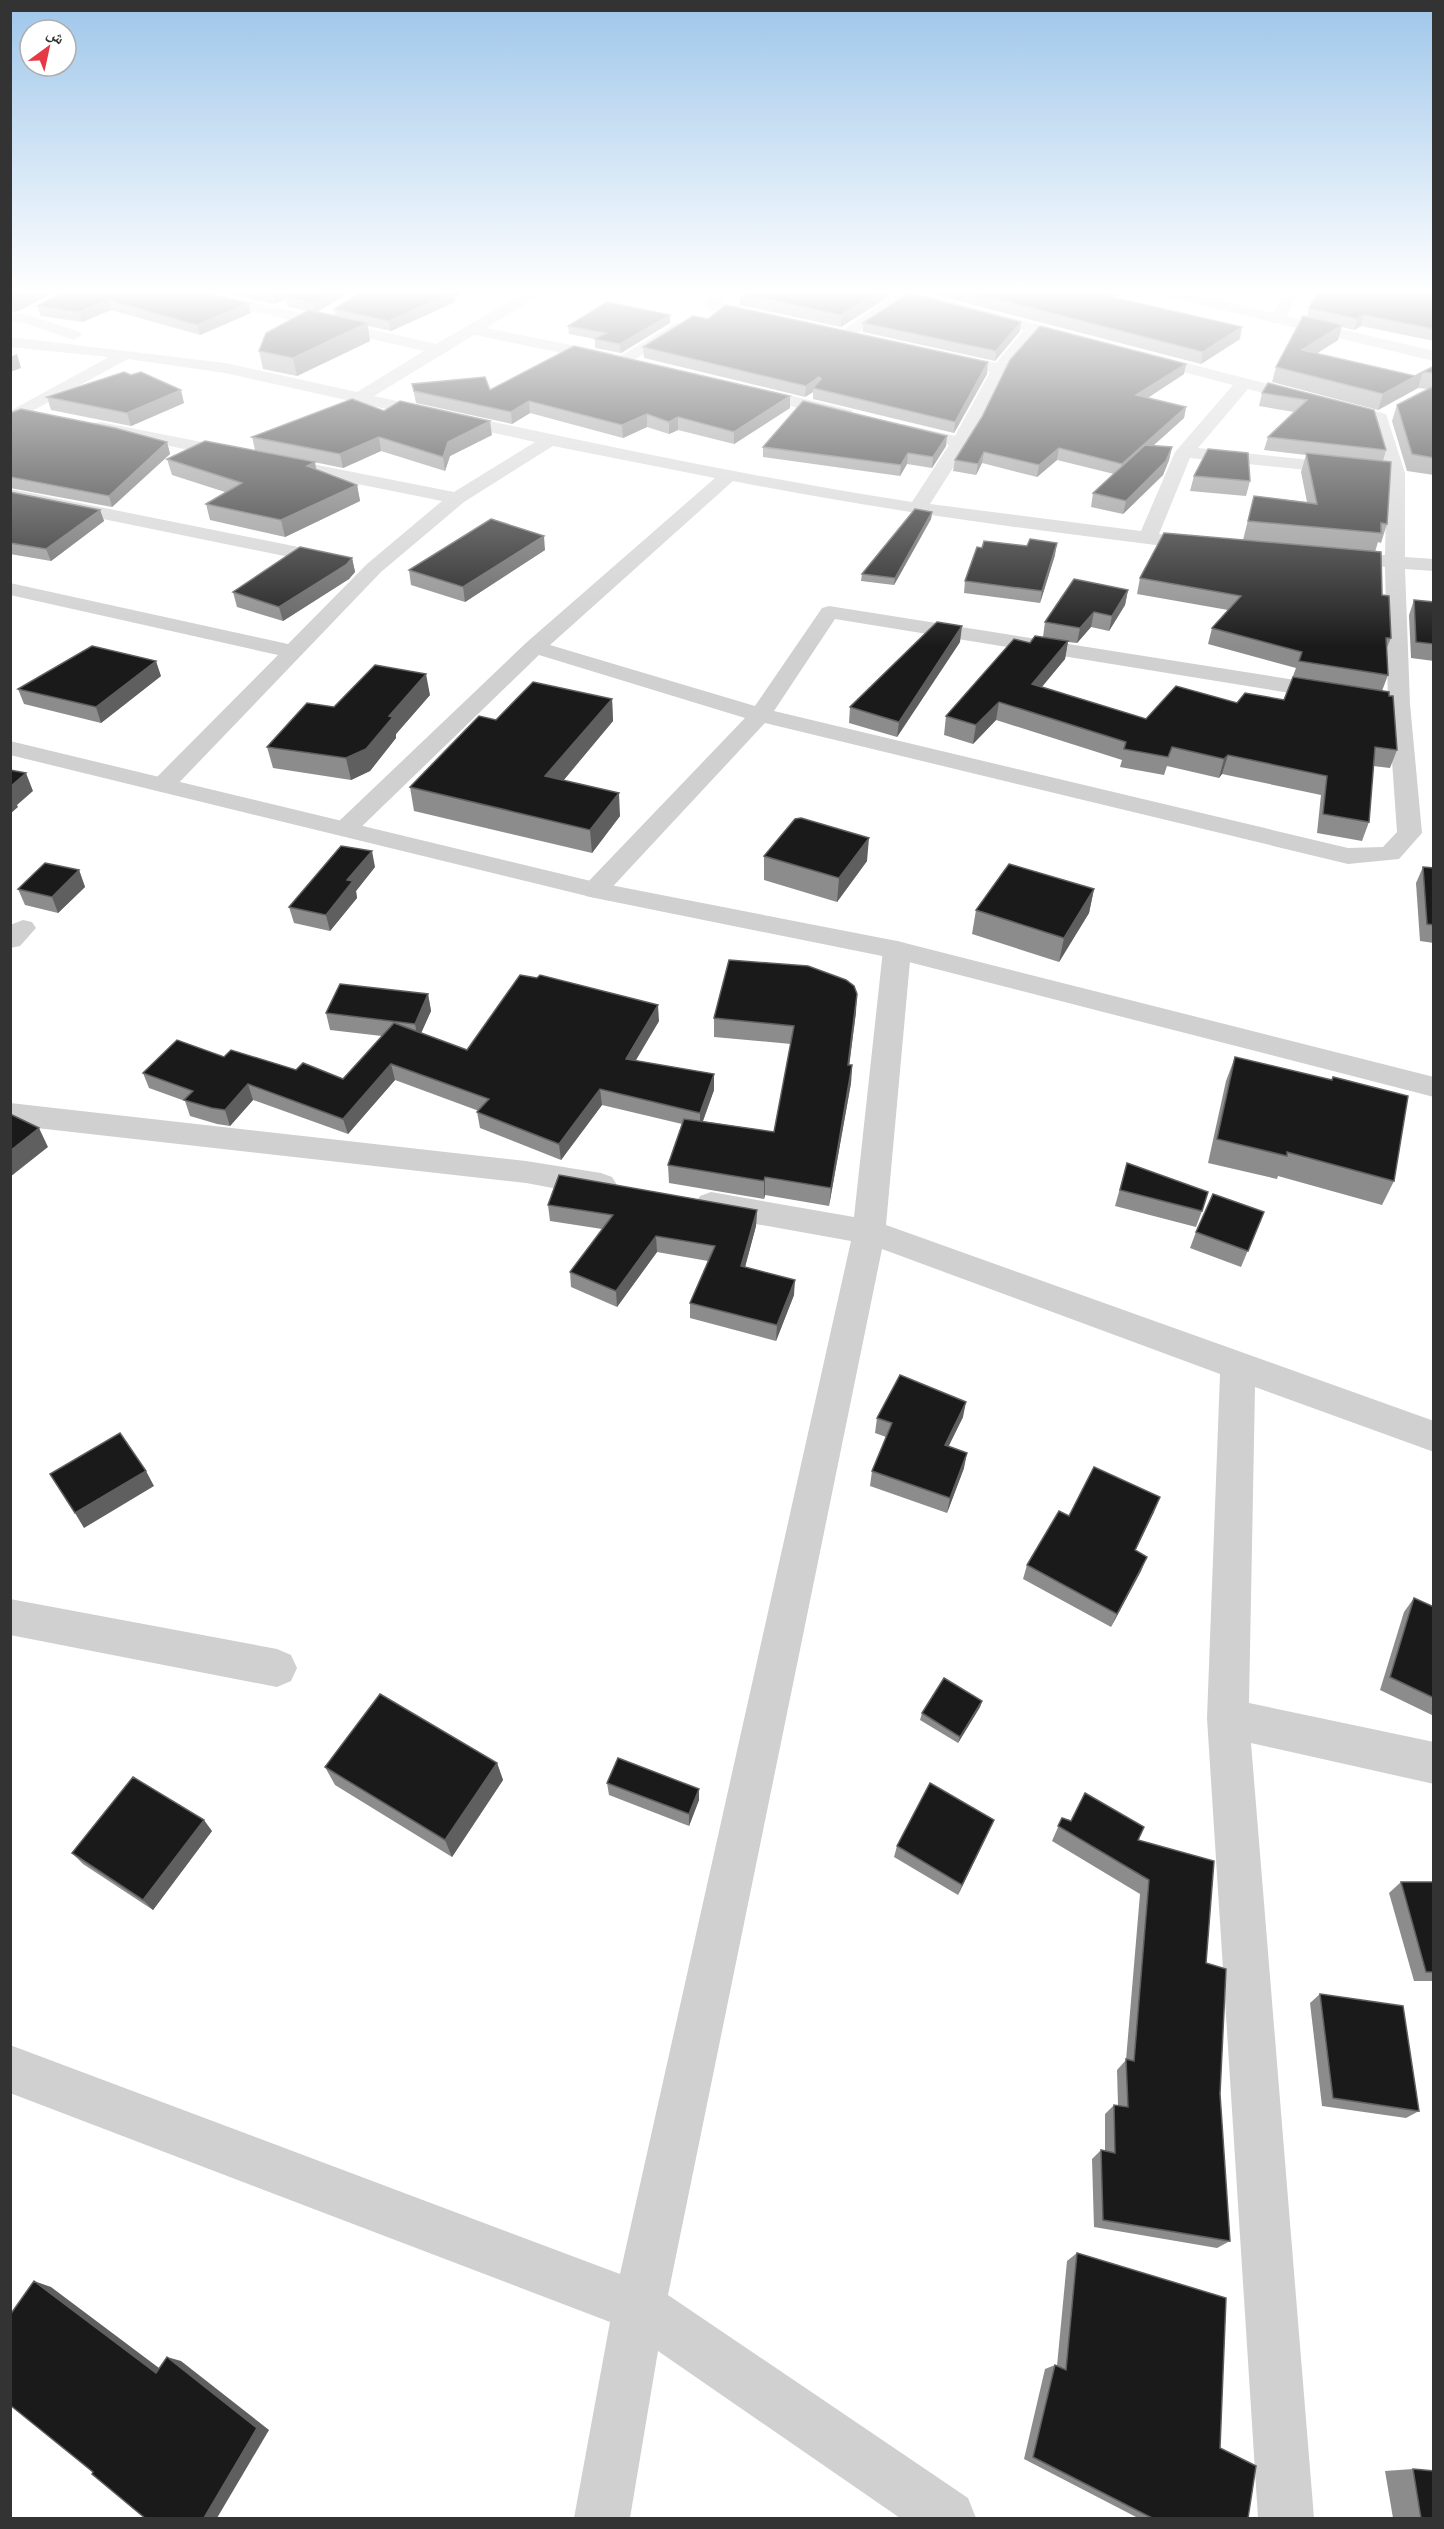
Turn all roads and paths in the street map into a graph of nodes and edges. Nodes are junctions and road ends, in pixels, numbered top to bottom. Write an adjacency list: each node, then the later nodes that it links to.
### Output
1 (418, 411): 13 (street)
2 (832, 411): 10 (street)
3 (978, 411): 14 (street)
4 (1220, 411): 15 (street)
5 (1352, 411): 9 (street)
6 (1393, 411): 9 (street)
7 (16, 415): 8 (street)
8 (45, 416)
9 (1380, 418): 16 (street)
10 (867, 420)
11 (80, 423): 19 (street)
12 (890, 425): 14 (street)
13 (550, 440): 17 (street); 19 (street)
14 (959, 442): 20 (street)
15 (1184, 452): 16 (street); 21 (street)
16 (1396, 474): 24 (street)
17 (728, 476): 20 (street); 28 (street)
18 (10, 494): 26 (street)
19 (457, 498): 26 (street)
20 (917, 509): 21 (street)
21 (1147, 539): 22 (street)
22 (1225, 547)
23 (1360, 559): 24 (street)
24 (1395, 562): 25 (street); 32 (street)
25 (1434, 565)
26 (374, 568): 29 (street)
27 (10, 589): 29 (street)
28 (535, 647): 33 (street); 36 (street)
29 (295, 652): 35 (street)
30 (1352, 696): 33 (street)
31 (1376, 700): 32 (street)
32 (1399, 704): 33 (street)
33 (760, 715): 37 (street)
34 (10, 748): 35 (street)
35 (163, 785): 36 (street)
36 (345, 829): 37 (street)
37 (594, 890): 40 (street)
38 (10, 925): 39 (street)
39 (10, 940)
40 (897, 950): 41 (street); 45 (street)
41 (1434, 1087)
42 (10, 1113): 43 (street)
43 (629, 1190)
44 (686, 1200): 45 (street)
45 (869, 1232): 46 (street); 53 (street)
46 (1238, 1367): 47 (street); 50 (street)
47 (1434, 1437)
48 (10, 1617): 49 (street)
49 (277, 1668)
50 (1227, 1718): 51 (street); 56 (street)
51 (1434, 1763)
52 (10, 2069): 53 (street)
53 (639, 2307): 54 (street); 55 (street)
54 (602, 2518)
55 (948, 2518)
56 (1286, 2518)

